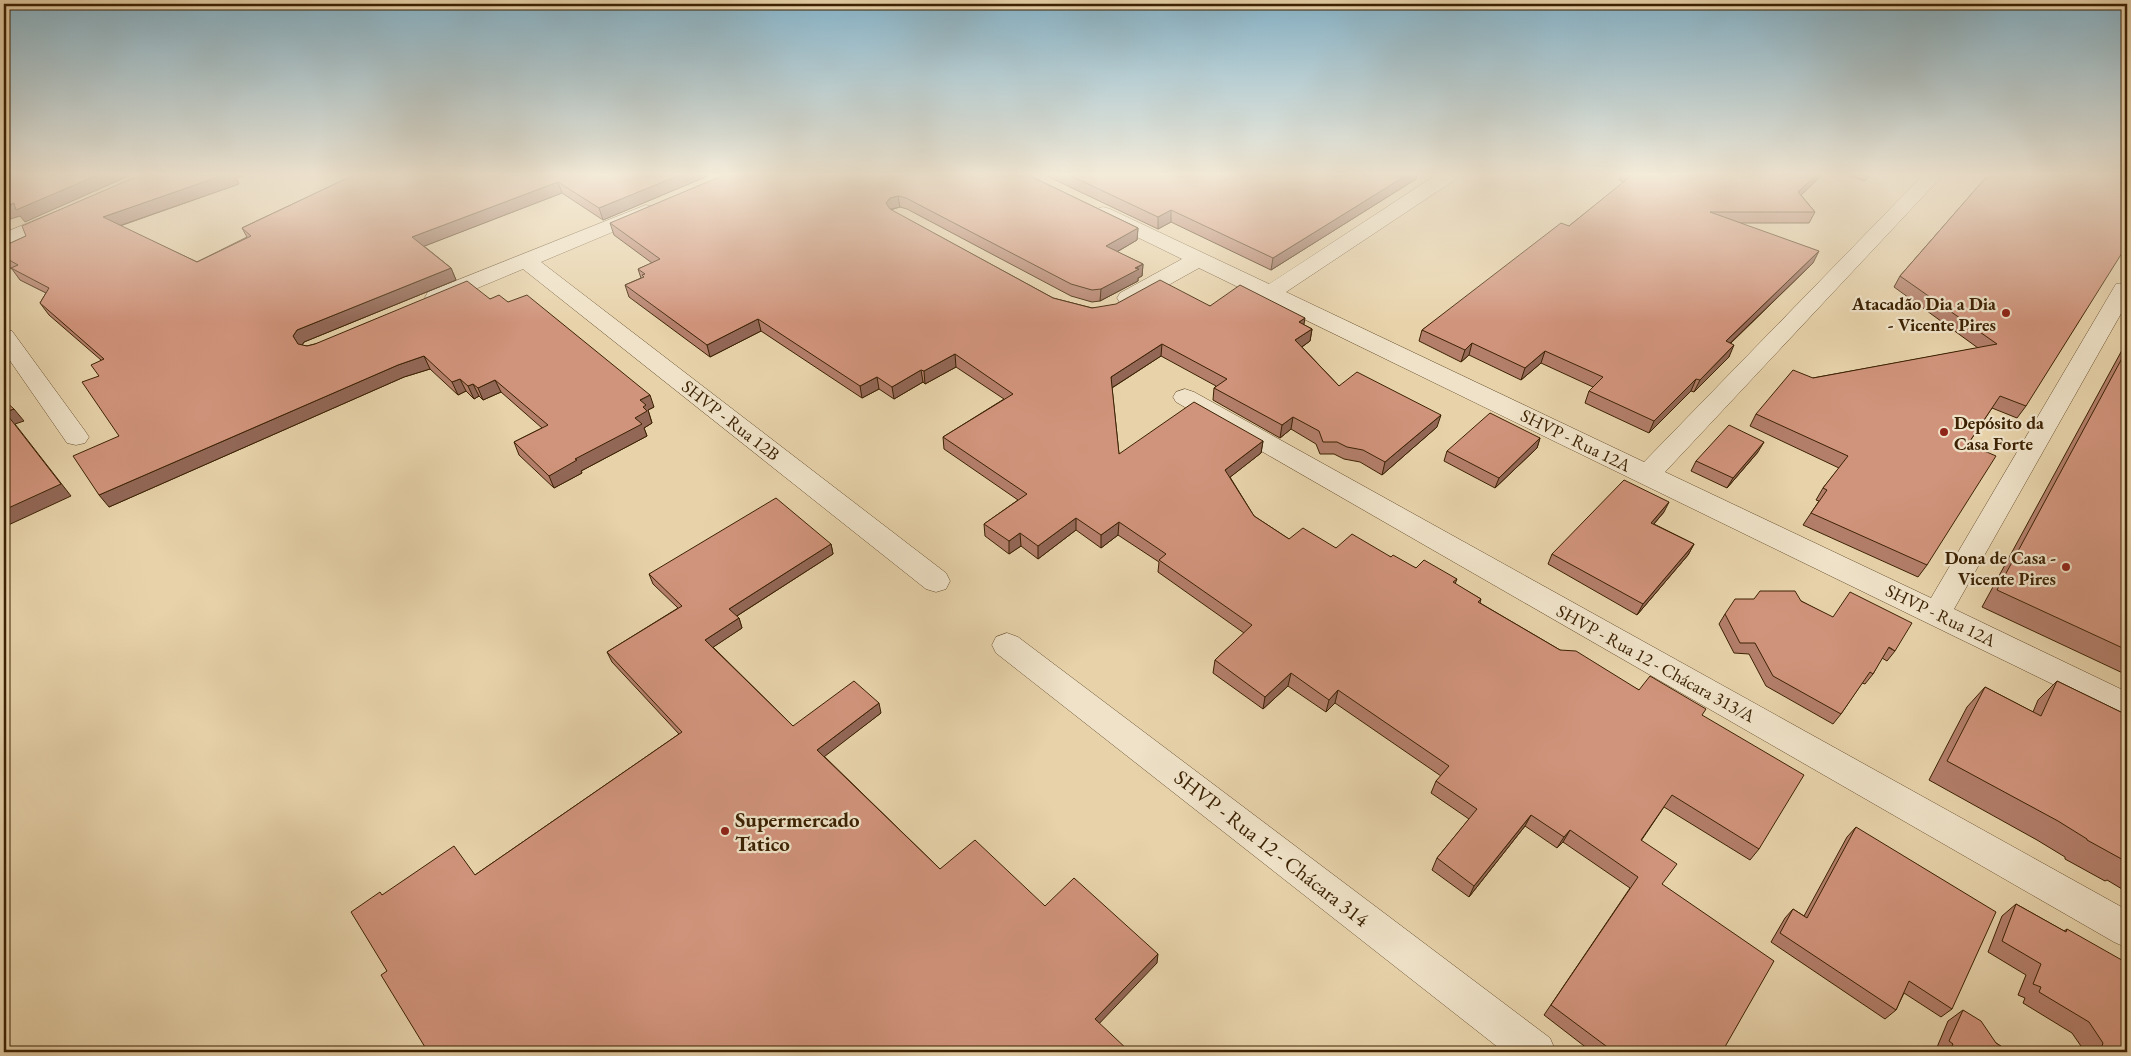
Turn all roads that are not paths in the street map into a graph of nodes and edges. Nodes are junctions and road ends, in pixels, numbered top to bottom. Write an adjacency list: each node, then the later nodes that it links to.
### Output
1 (42, 224): 6 (street)
2 (613, 224): 8 (street)
3 (1126, 224): 7 (street, SHVP - Rua 12A)
4 (1374, 224): 10 (street)
5 (1887, 224): 16 (street)
6 (4, 241)
7 (1199, 259): 10 (street, SHVP - Rua 12A); 12 (street)
8 (525, 260): 11 (street); 17 (street, SHVP - Rua 12B)
9 (2124, 289): 18 (street)
10 (1270, 293): 16 (street, SHVP - Rua 12A)
11 (414, 307)
12 (1107, 309)
13 (4, 336): 15 (street)
14 (1185, 397): 21 (street, SHVP - Rua 12 - Chácara 313/A)
15 (76, 437)
16 (1648, 474): 18 (street, SHVP - Rua 12A)
17 (936, 581)
18 (1937, 613): 20 (street, SHVP - Rua 12A)
19 (1007, 644): 22 (street, SHVP - Rua 12 - Chácara 314)
20 (2127, 706)
21 (2127, 930)
22 (1536, 1052)

